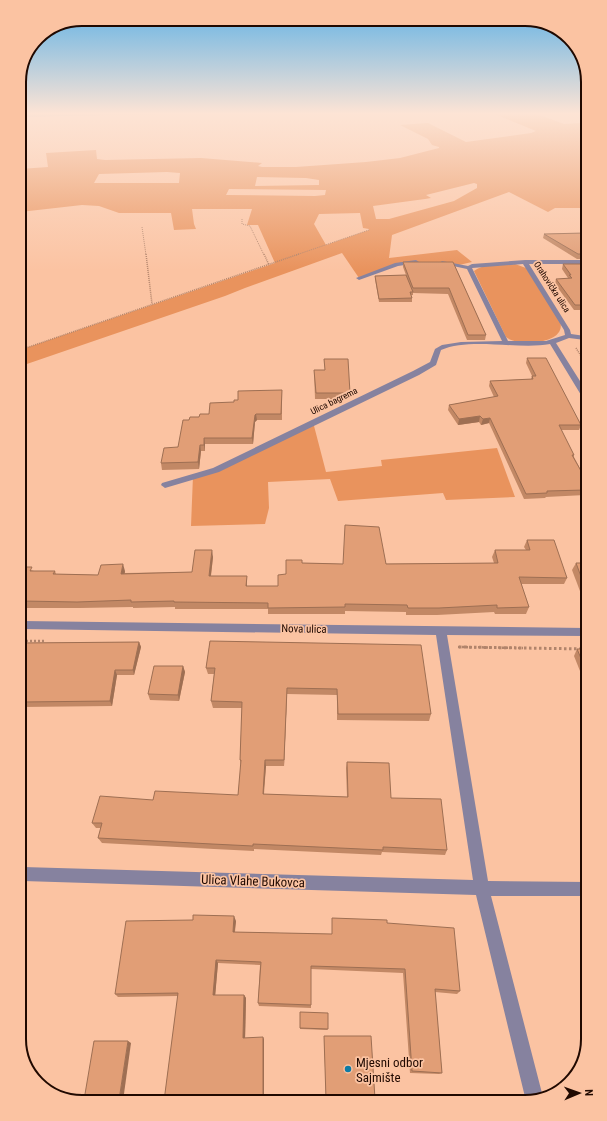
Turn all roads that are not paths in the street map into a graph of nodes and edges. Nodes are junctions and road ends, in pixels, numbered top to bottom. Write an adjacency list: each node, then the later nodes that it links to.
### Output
1 (420, 262): 6 (street)
2 (525, 262): 3 (street); 5 (street, Orahovička ulica); 7 (street, Orahovička ulica)
3 (581, 262)
4 (439, 263): 5 (street, Orahovička ulica)
5 (469, 268): 9 (street)
6 (359, 278)
7 (568, 336): 8 (street); 10 (street)
8 (581, 338)
9 (506, 343): 10 (street); 12 (street, Ulica bagrema)
10 (553, 343): 11 (street)
11 (581, 388)
12 (165, 485)
13 (26, 625): 14 (street, Nova ulica)
14 (441, 631): 15 (street, Nova ulica); 17 (street)
15 (581, 632)
16 (26, 874): 17 (street, Ulica Vlahe Bukovca)
17 (482, 888): 18 (street, Ulica Vlahe Bukovca); 19 (street)
18 (581, 889)
19 (533, 1094)

